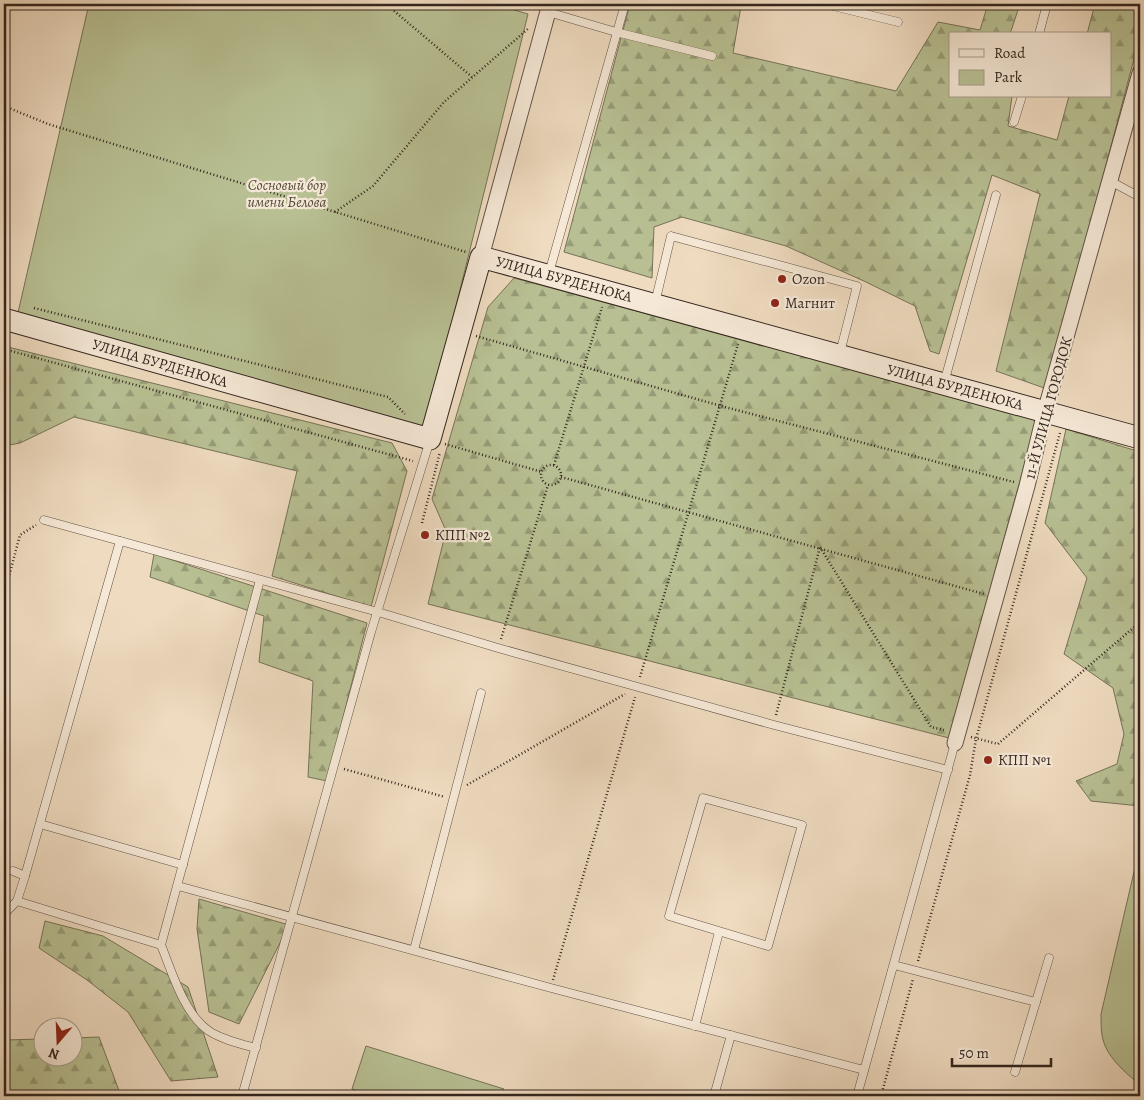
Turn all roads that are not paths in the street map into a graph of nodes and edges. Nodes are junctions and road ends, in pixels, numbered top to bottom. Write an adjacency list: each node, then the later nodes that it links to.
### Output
1 (625, 4): 6 (lane)
2 (825, 4): 5 (lane)
3 (1047, 4): 7 (lane)
4 (549, 8): 6 (lane); 15 (street)
5 (898, 22)
6 (616, 32): 8 (lane); 16 (lane)
7 (1040, 32)
8 (712, 56)
9 (1140, 74): 12 (street, 11-Й УЛИЦА ГОРОДОК)
10 (1021, 98): 11 (lane)
11 (1014, 122)
12 (1110, 181): 14 (lane); 21 (street, 11-Й УЛИЦА ГОРОДОК)
13 (996, 195): 20 (lane)
14 (1140, 197)
15 (482, 257): 16 (street, УЛИЦА БУРДЕНЮКА); 23 (street, УЛИЦА БУРДЕНЮКА)
16 (549, 275): 17 (street, УЛИЦА БУРДЕНЮКА)
17 (655, 304): 19 (street, УЛИЦА БУРДЕНЮКА); 19 (lane)
18 (4, 318): 23 (street, УЛИЦА БУРДЕНЮКА)
19 (840, 355): 20 (street, УЛИЦА БУРДЕНЮКА)
20 (944, 384): 21 (street, УЛИЦА БУРДЕНЮКА)
21 (1055, 414): 22 (street, УЛИЦА БУРДЕНЮКА); 29 (street, 11-Й УЛИЦА ГОРОДОК)
22 (1140, 438)
23 (430, 439): 27 (lane)
24 (44, 520): 25 (lane)
25 (120, 541): 26 (lane); 31 (lane)
26 (260, 580): 27 (lane); 32 (lane)
27 (378, 612): 30 (lane); 38 (lane)
28 (481, 693): 41 (lane)
29 (955, 743): 30 (lane)
30 (948, 770): 43 (lane)
31 (40, 824): 32 (lane); 34 (lane)
32 (183, 865): 35 (lane)
33 (13, 871): 34 (lane)
34 (25, 876): 36 (lane)
35 (178, 886): 38 (lane); 40 (lane)
36 (17, 901): 37 (lane); 40 (lane)
37 (4, 914)
38 (292, 917): 41 (lane); 47 (lane)
39 (719, 932): 39 (lane); 45 (lane)
40 (162, 945): 47 (lane)
41 (414, 950): 45 (lane)
42 (1049, 958): 44 (lane)
43 (894, 965): 44 (lane); 48 (lane)
44 (1036, 1002): 49 (lane)
45 (695, 1026): 46 (lane)
46 (731, 1035): 48 (lane); 51 (lane)
47 (256, 1048): 50 (lane)
48 (864, 1070): 52 (lane)
49 (1015, 1072)
50 (242, 1096)
51 (714, 1096)
52 (857, 1096)

